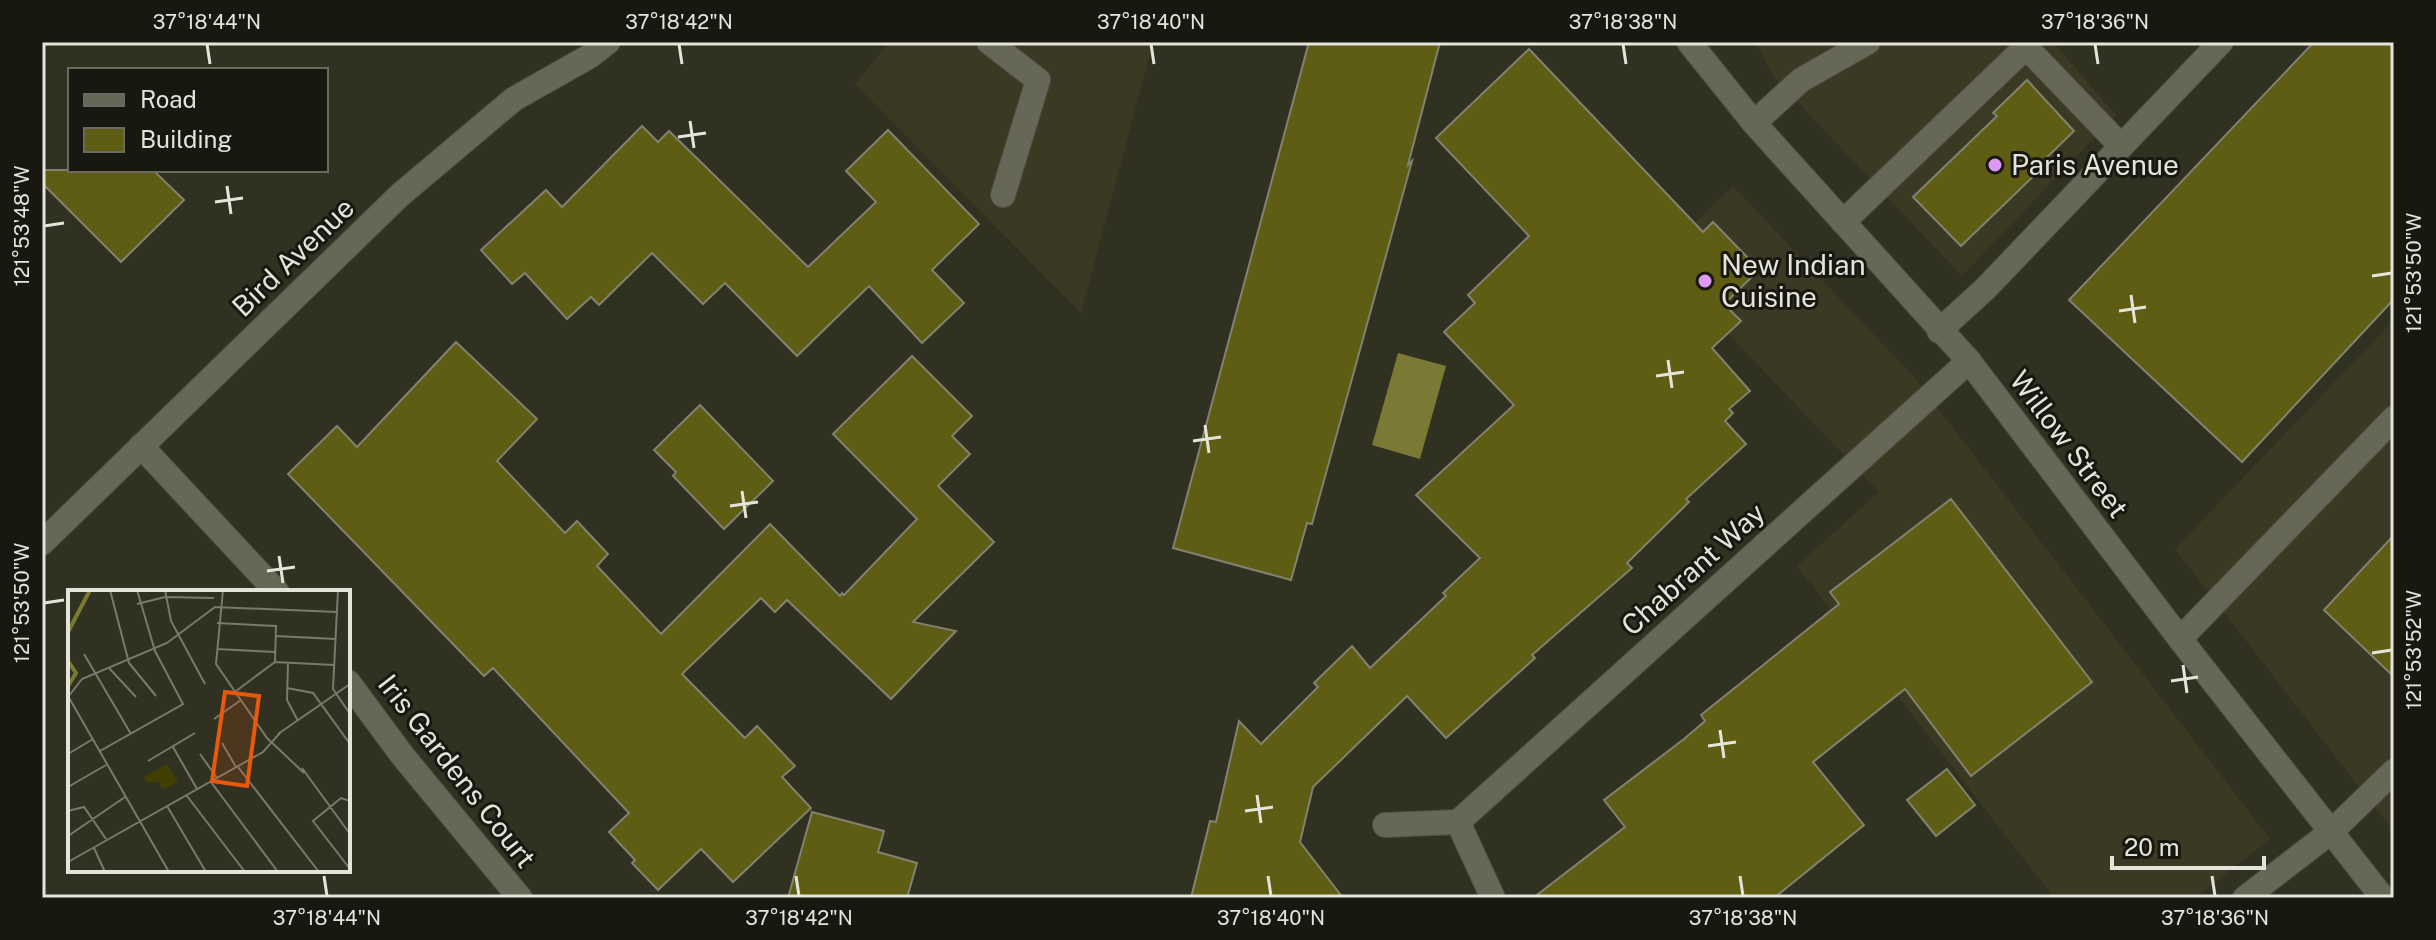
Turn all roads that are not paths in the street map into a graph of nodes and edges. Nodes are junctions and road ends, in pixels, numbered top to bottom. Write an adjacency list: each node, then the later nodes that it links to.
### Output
1 (608, 42): 13 (main road, Bird Avenue)
2 (989, 42): 8 (main road)
3 (1689, 42): 6 (main road, Willow Street)
4 (1868, 42): 6 (main road)
5 (2221, 42): 7 (main road)
6 (1754, 123): 9 (main road, Willow Street)
7 (2121, 146): 9 (main road); 10 (main road)
8 (1003, 195)
9 (1843, 222): 10 (main road, Willow Street)
10 (1939, 331): 11 (main road, Willow Street)
11 (1969, 361): 16 (main road, Willow Street); 19 (main road, Chabrant Way)
12 (2394, 418): 16 (main road)
13 (141, 446): 14 (main road, Bird Avenue); 15 (main road)
14 (42, 543)
15 (275, 590)
16 (2180, 639): 21 (main road, Willow Street)
17 (350, 685): 22 (main road, Iris Gardens Court)
18 (2394, 771): 21 (main road)
19 (1458, 822): 20 (main road); 23 (main road)
20 (1385, 825)
21 (2332, 831): 24 (main road); 25 (main road, Willow Street)
22 (520, 898)
23 (1493, 898)
24 (2245, 898)
25 (2383, 898)

